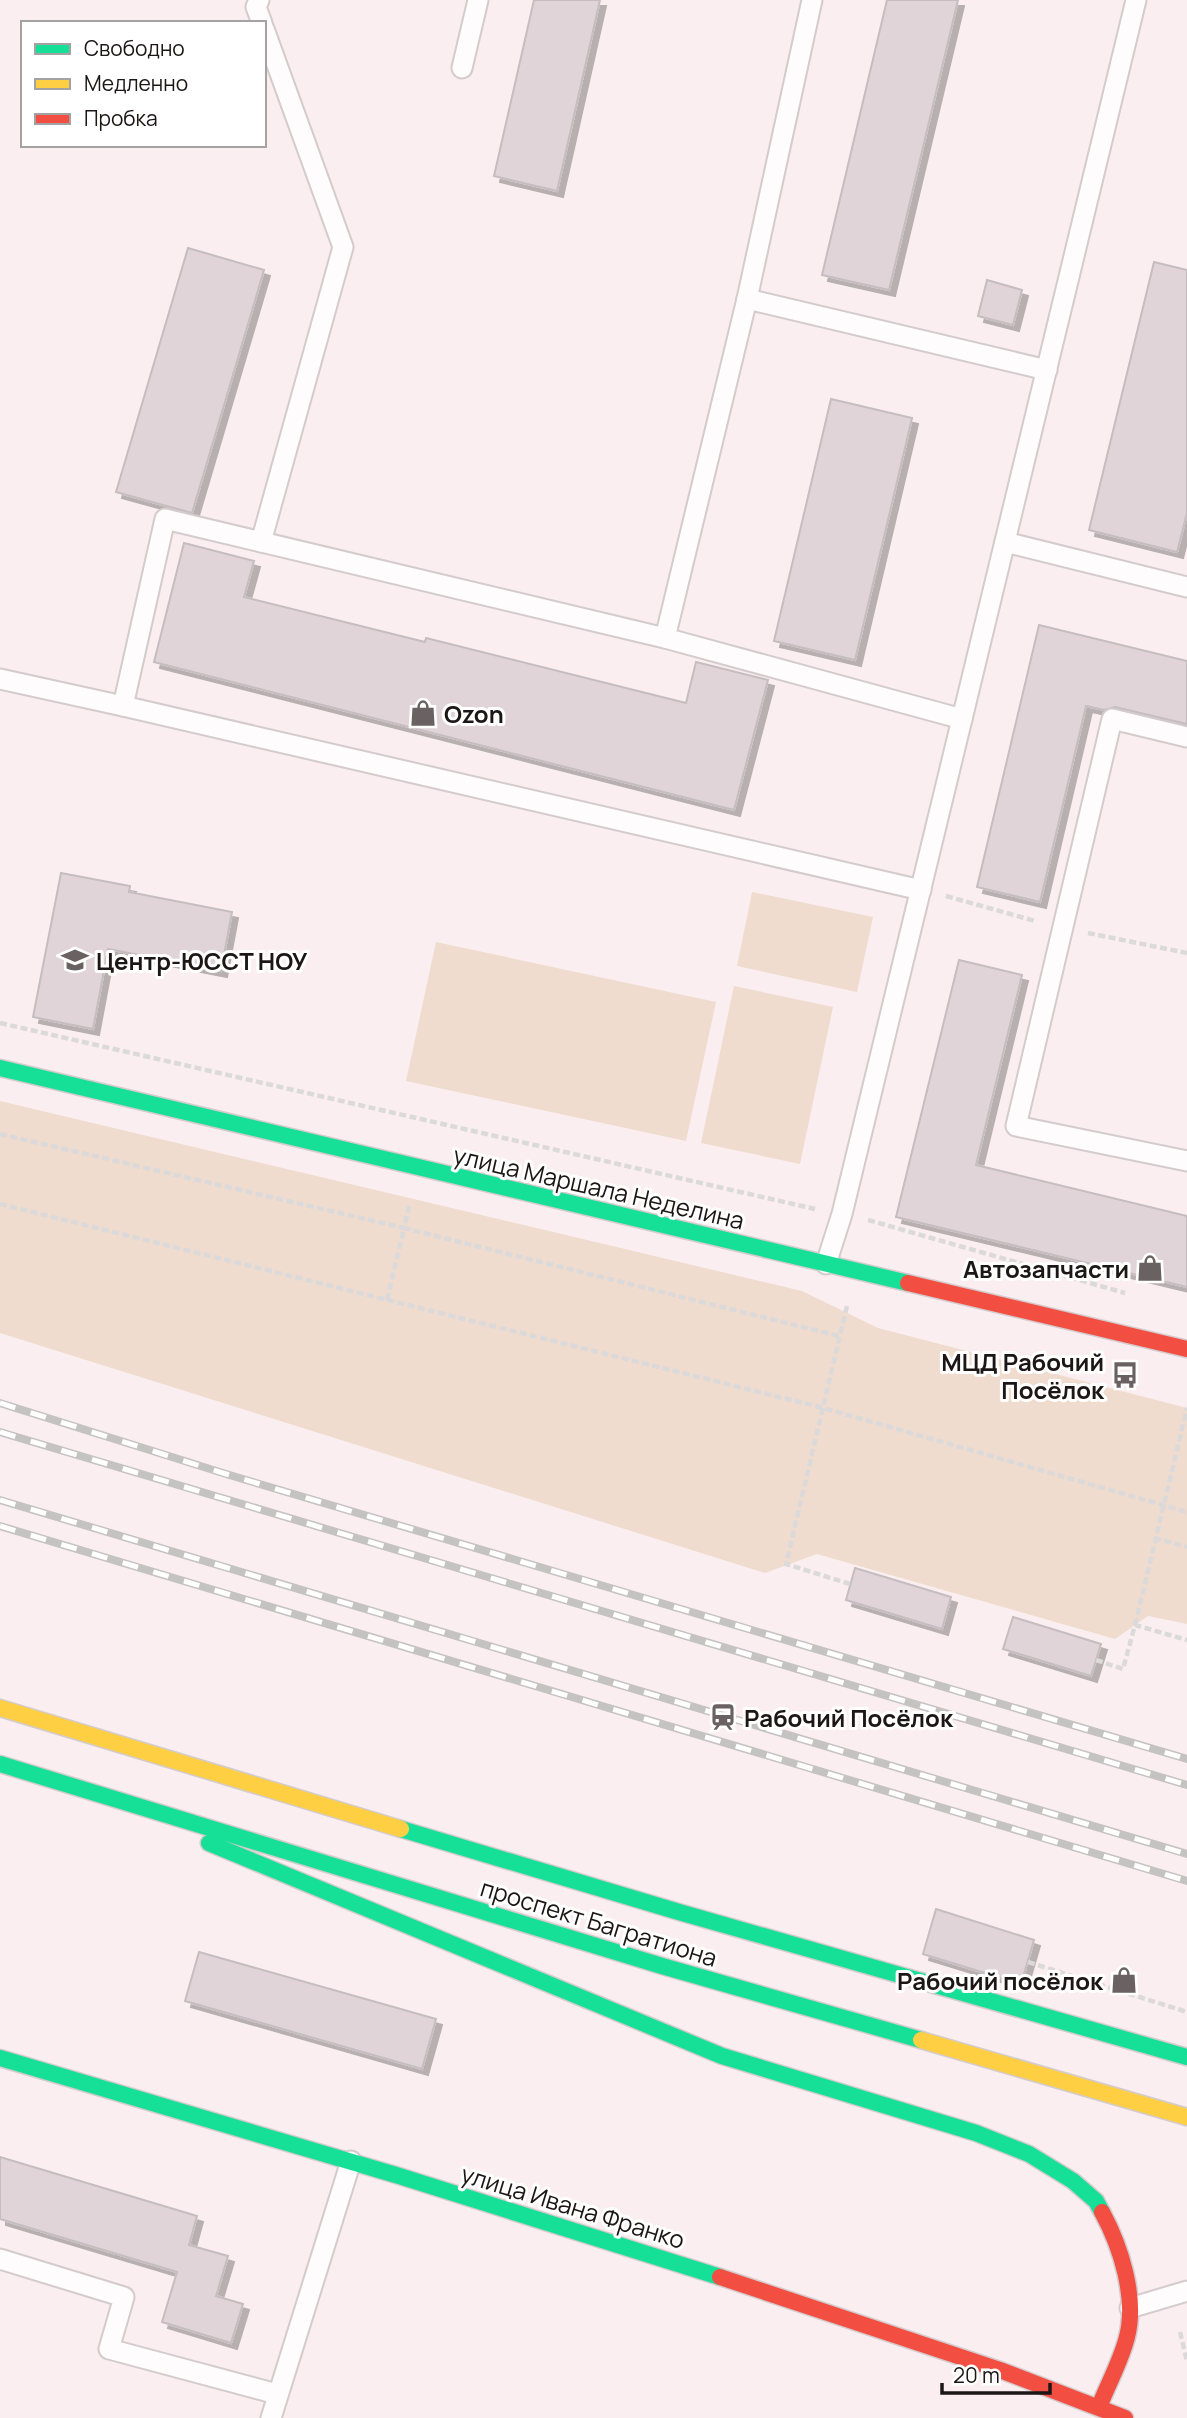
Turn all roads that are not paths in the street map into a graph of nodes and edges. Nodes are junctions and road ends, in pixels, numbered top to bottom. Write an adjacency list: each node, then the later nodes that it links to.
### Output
1 (259, 0): 5 (lane)
2 (478, 0): 7 (lane)
3 (812, 0): 8 (lane)
4 (1136, 0): 9 (lane)
5 (261, 21)
6 (266, 35): 10 (lane)
7 (462, 68)
8 (747, 299): 9 (lane); 13 (lane)
9 (1047, 370): 11 (lane)
10 (261, 542): 13 (lane); 15 (lane)
11 (1005, 542): 12 (lane); 16 (lane)
12 (1187, 587)
13 (666, 638): 16 (lane)
14 (0, 679): 15 (lane)
15 (123, 706): 18 (lane)
16 (962, 719): 18 (lane)
17 (1187, 737): 20 (lane)
18 (921, 890): 21 (lane)
19 (0, 1068): 21 (street, улица Маршала Неделина)
20 (1187, 1161)
21 (826, 1264): 22 (street, улица Маршала Неделина)
22 (1187, 1349)
23 (0, 1708): 26 (street, проспект Багратиона)
24 (0, 1764): 25 (street, проспект Багратиона)
25 (67, 1785): 28 (street, проспект Багратиона); 32 (street)
26 (1187, 2057)
27 (0, 2058): 29 (street, улица Ивана Франко)
28 (1187, 2117)
29 (351, 2161): 33 (lane); 34 (street, улица Ивана Франко)
30 (0, 2259): 33 (lane)
31 (1187, 2291): 32 (lane)
32 (1130, 2308): 34 (street)
33 (278, 2394): 35 (lane)
34 (1099, 2407): 36 (street, улица Ивана Франко)
35 (271, 2418)
36 (1125, 2418)

